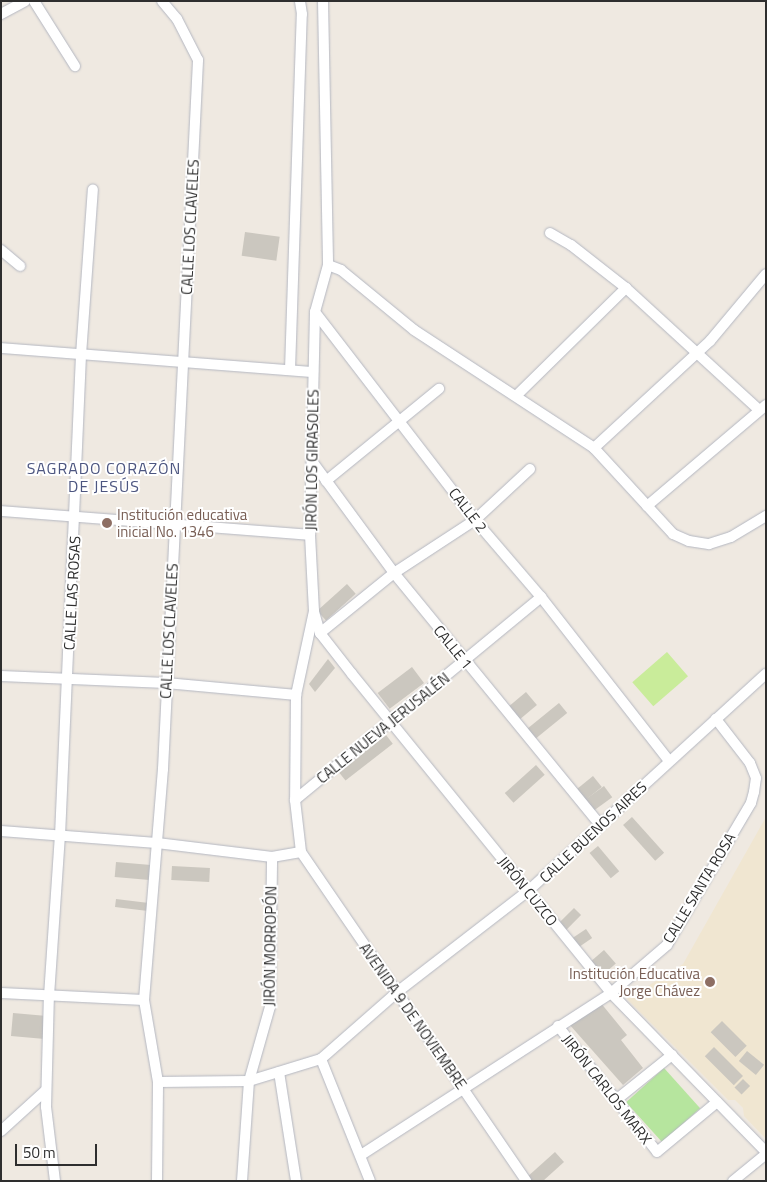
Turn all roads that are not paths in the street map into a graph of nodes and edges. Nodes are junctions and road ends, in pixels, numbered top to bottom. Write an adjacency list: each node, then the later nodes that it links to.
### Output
1 (25, 1): 6 (street)
2 (34, 1): 7 (street)
3 (162, 1): 19 (street, CALLE LOS CLAVELES)
4 (300, 1): 20 (street)
5 (324, 1): 11 (street, JIRÓN LOS GIRASOLES)
6 (1, 14)
7 (74, 66)
8 (93, 189): 18 (street, CALLE LAS ROSAS)
9 (550, 233): 14 (street)
10 (1, 250): 12 (street)
11 (328, 265): 15 (street, JIRÓN LOS GIRASOLES); 23 (street)
12 (20, 266)
13 (766, 274): 17 (street)
14 (626, 288): 17 (street); 23 (street)
15 (315, 312): 21 (street, JIRÓN LOS GIRASOLES); 25 (street, CALLE 2)
16 (1, 348): 18 (street)
17 (697, 352): 24 (street); 26 (street)
18 (81, 355): 19 (street); 32 (street, CALLE LAS ROSAS)
19 (183, 362): 20 (street); 35 (street, CALLE LOS CLAVELES)
20 (290, 370): 21 (street)
21 (313, 372): 27 (street, JIRÓN LOS GIRASOLES)
22 (439, 390): 25 (street)
23 (517, 395): 26 (street)
24 (763, 407): 30 (street)
25 (399, 421): 29 (street); 34 (street, CALLE 2)
26 (594, 448): 30 (street)
27 (314, 464): 29 (street, CALLE 1); 36 (street, JIRÓN LOS GIRASOLES)
28 (530, 470): 34 (street)
29 (326, 481): 37 (street, CALLE 1)
30 (647, 506): 33 (street)
31 (1, 511): 32 (street)
32 (75, 515): 35 (street); 44 (street, CALLE LAS ROSAS)
33 (766, 516)
34 (474, 520): 37 (street); 38 (street, CALLE 2)
35 (173, 523): 36 (street); 45 (street, CALLE LOS CLAVELES)
36 (310, 535): 39 (street, JIRÓN LOS GIRASOLES)
37 (394, 573): 40 (street); 41 (street, CALLE 1)
38 (540, 597): 41 (street, CALLE NUEVA JERUSALÉN); 49 (street, CALLE 2)
39 (314, 611): 40 (street, JIRÓN CUZCO); 46 (street, JIRÓN LOS GIRASOLES)
40 (320, 633): 48 (street, JIRÓN CUZCO)
41 (464, 661): 48 (street, CALLE NUEVA JERUSALÉN); 51 (street, CALLE 1)
42 (766, 674): 47 (street, CALLE BUENOS AIRES)
43 (1, 676): 44 (street)
44 (67, 680): 45 (street); 53 (street, CALLE LAS ROSAS)
45 (166, 683): 46 (street); 54 (street, CALLE LOS CLAVELES)
46 (296, 695): 50 (street, JIRÓN LOS GIRASOLES)
47 (716, 719): 49 (street, CALLE BUENOS AIRES); 60 (street, CALLE SANTA ROSA)
48 (390, 723): 50 (street, CALLE NUEVA JERUSALÉN); 57 (street, JIRÓN CUZCO)
49 (669, 761): 51 (street, CALLE BUENOS AIRES)
50 (295, 800): 55 (street, JIRÓN LOS GIRASOLES)
51 (600, 825): 57 (street, CALLE BUENOS AIRES)
52 (1, 831): 53 (street)
53 (60, 836): 54 (street); 61 (street, CALLE LAS ROSAS)
54 (157, 843): 56 (street); 62 (street, CALLE LOS CLAVELES)
55 (300, 852): 56 (street); 59 (street, AVENIDA 9 DE NOVIEMBRE)
56 (272, 857): 67 (street, JIRÓN MORROPÓN)
57 (528, 891): 59 (street, CALLE BUENOS AIRES); 60 (street, JIRÓN CUZCO)
58 (1, 992): 61 (street)
59 (396, 993): 65 (street, CALLE BUENOS AIRES); 69 (street, AVENIDA 9 DE NOVIEMBRE)
60 (611, 993): 63 (street, CALLE SANTA ROSA); 64 (street, JIRÓN CUZCO)
61 (48, 996): 62 (street); 70 (street, CALLE LAS ROSAS)
62 (144, 1000): 68 (street, CALLE LOS CLAVELES)
63 (558, 1026): 69 (street, CALLE SANTA ROSA); 71 (street, JIRÓN CARLOS MARX)
64 (672, 1055): 71 (street); 72 (street, JIRÓN CUZCO)
65 (321, 1059): 66 (street); 75 (street)
66 (279, 1072): 67 (street); 79 (street)
67 (249, 1081): 68 (street); 78 (street, JIRÓN MORROPÓN)
68 (158, 1082): 77 (street, CALLE LOS CLAVELES)
69 (463, 1089): 75 (street, CALLE SANTA ROSA); 81 (street, AVENIDA 9 DE NOVIEMBRE)
70 (46, 1090): 73 (street); 76 (street, CALLE LAS ROSAS)
71 (616, 1100): 72 (street, JIRÓN CARLOS MARX)
72 (717, 1102): 74 (street, JIRÓN CUZCO)
73 (1, 1131)
74 (766, 1153): 82 (street)
75 (361, 1155): 80 (street)
76 (55, 1181)
77 (157, 1181)
78 (242, 1181)
79 (296, 1181)
80 (370, 1181)
81 (526, 1181)
82 (733, 1181)

